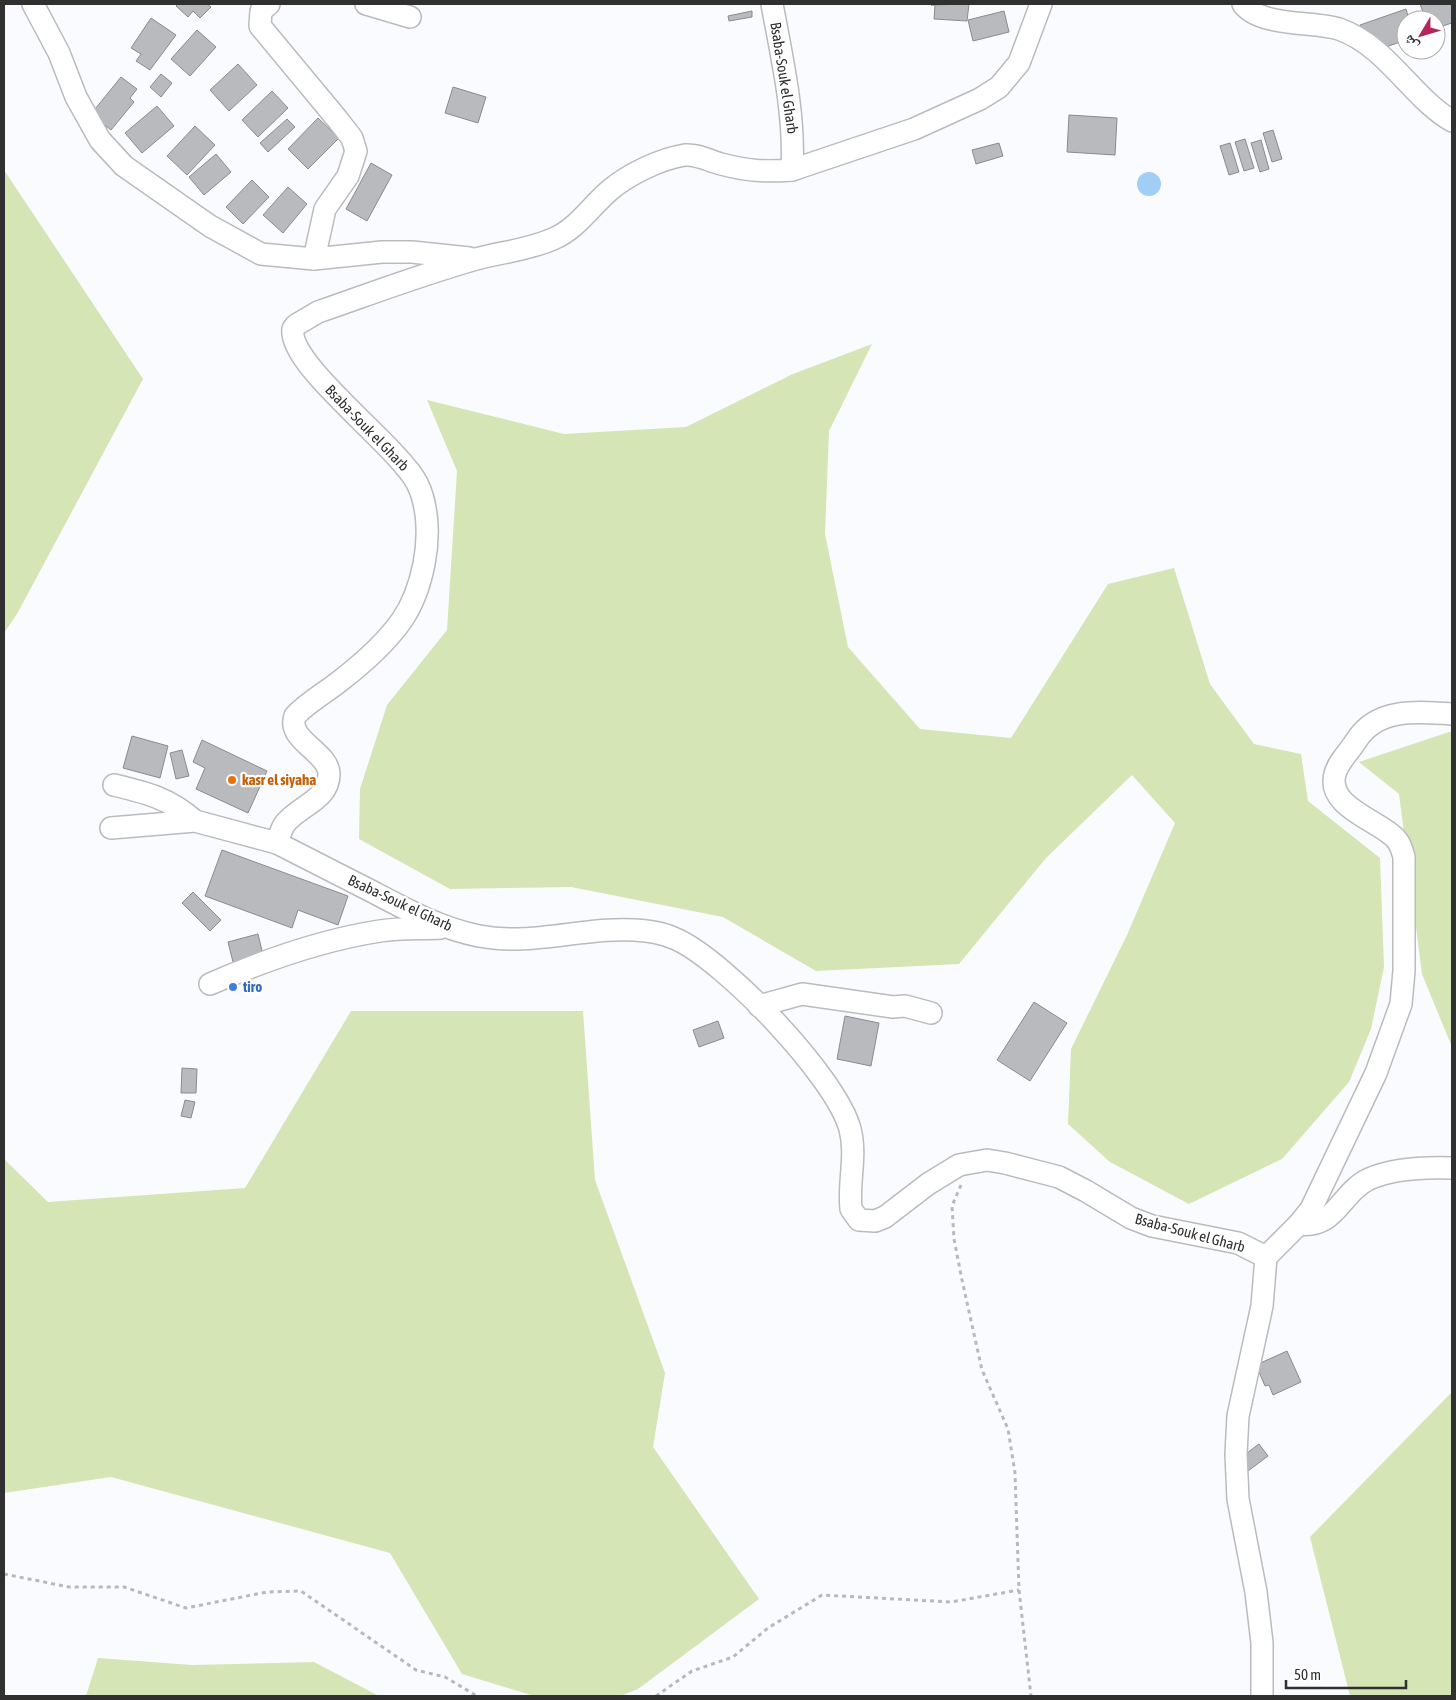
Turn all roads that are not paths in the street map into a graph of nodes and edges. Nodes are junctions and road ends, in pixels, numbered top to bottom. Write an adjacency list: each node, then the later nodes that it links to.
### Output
1 (33, 4): 11 (street)
2 (269, 4): 11 (street)
3 (366, 4): 7 (street)
4 (772, 4): 9 (street, Bsaba-Souk el Gharb)
5 (1041, 4): 9 (street)
6 (1244, 4): 8 (street)
7 (410, 17)
8 (1452, 120)
9 (792, 170): 10 (street, Bsaba-Souk el Gharb)
10 (477, 258): 11 (street); 16 (street, Bsaba-Souk el Gharb)
11 (314, 259)
12 (1452, 714): 22 (street)
13 (114, 785): 14 (street)
14 (194, 821): 15 (street); 16 (street)
15 (111, 828)
16 (277, 843): 17 (street, Bsaba-Souk el Gharb)
17 (447, 928): 18 (street); 19 (street, Bsaba-Souk el Gharb)
18 (210, 984)
19 (759, 1006): 20 (street); 23 (street, Bsaba-Souk el Gharb)
20 (931, 1013)
21 (1452, 1168): 22 (street)
22 (1299, 1224): 23 (street)
23 (1266, 1257): 24 (street)
24 (1262, 1696)

